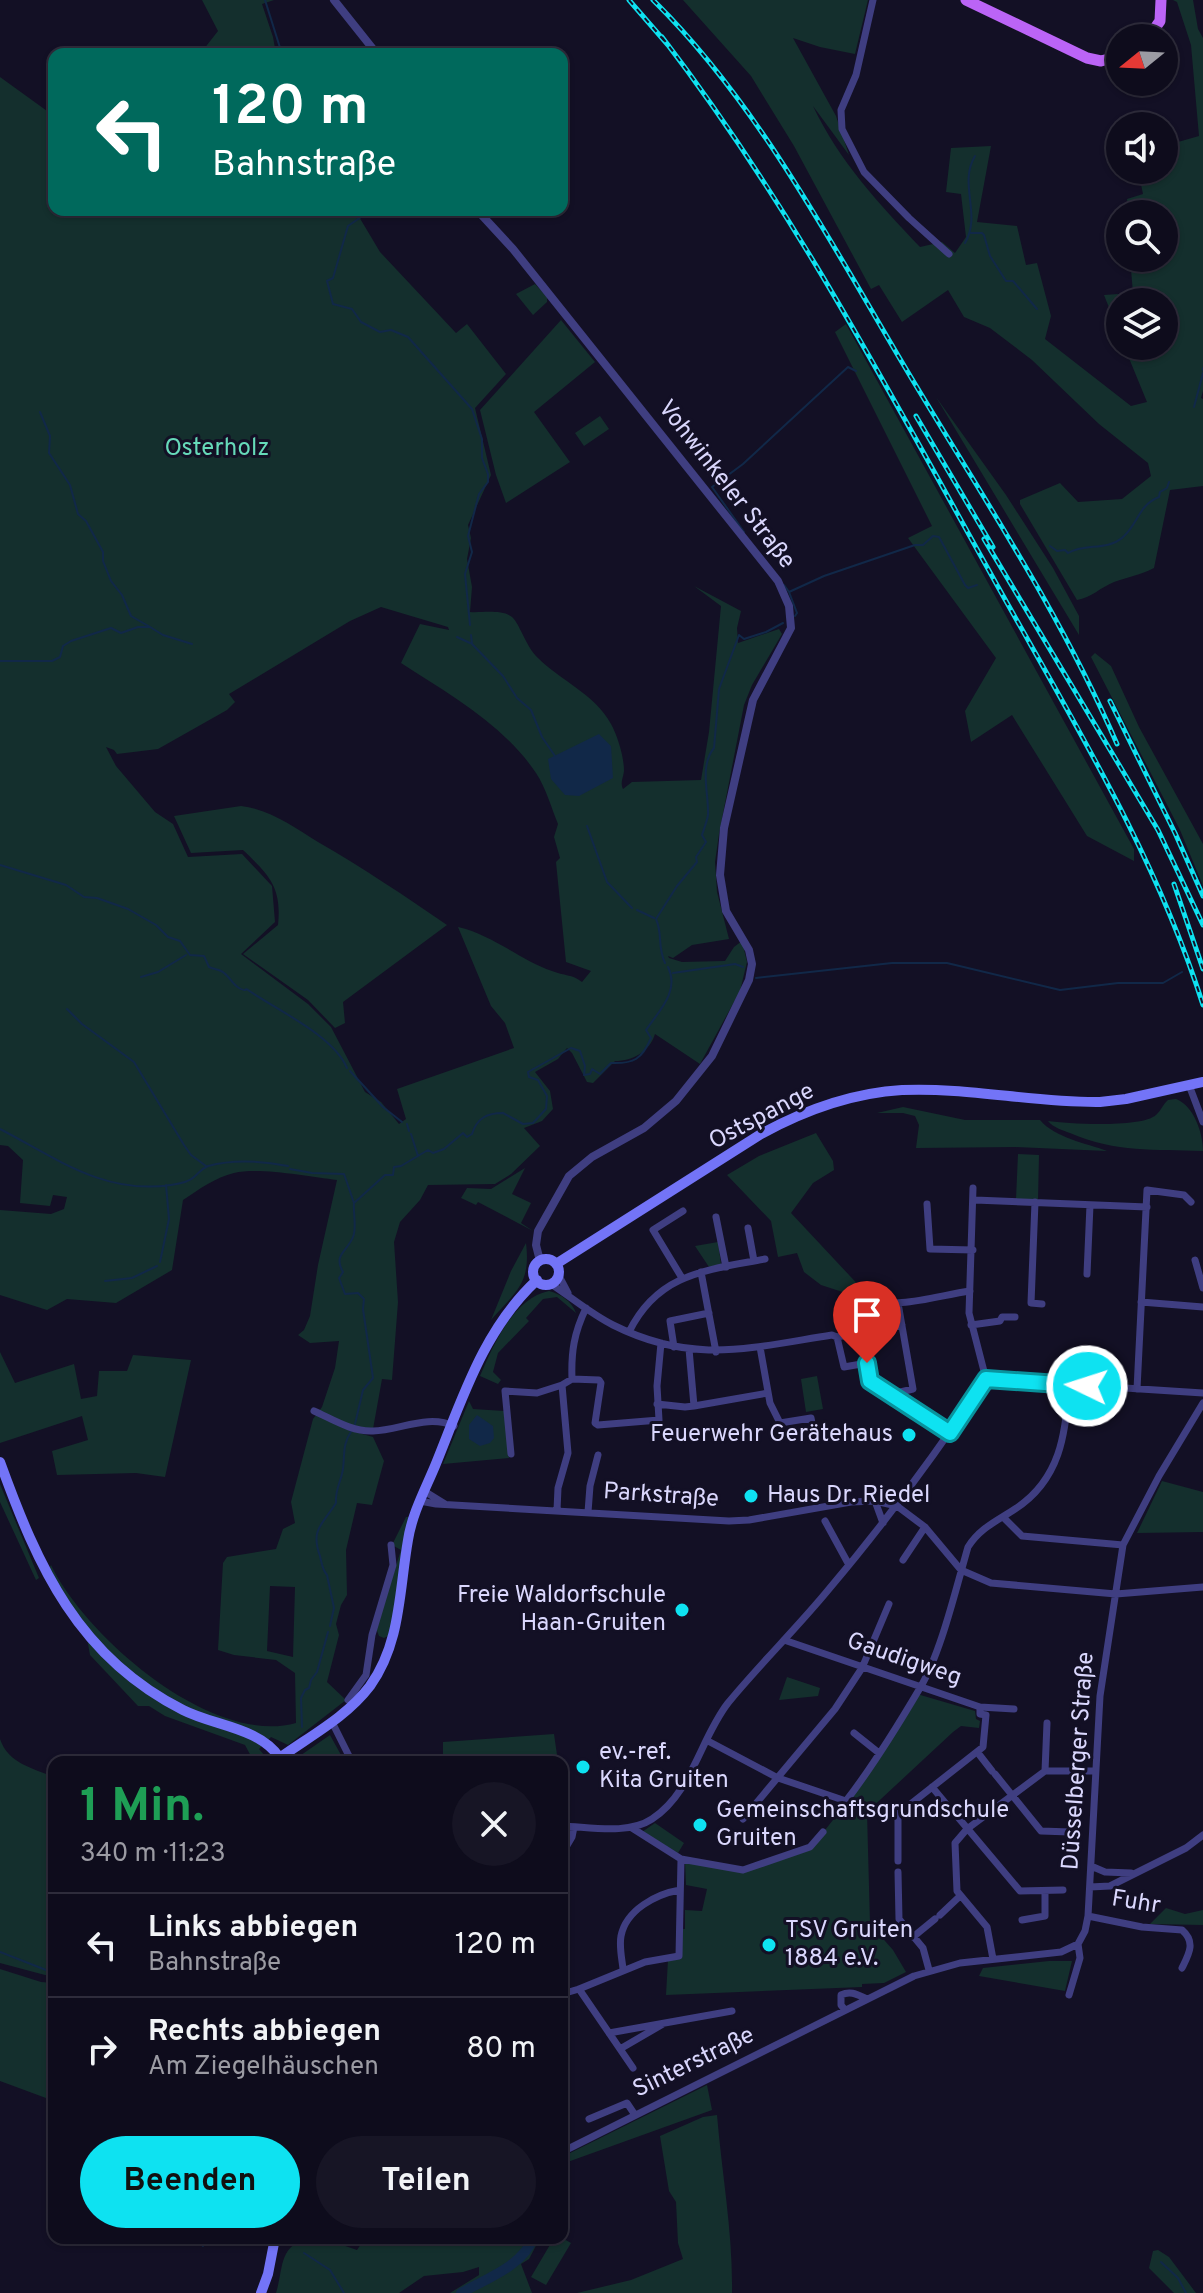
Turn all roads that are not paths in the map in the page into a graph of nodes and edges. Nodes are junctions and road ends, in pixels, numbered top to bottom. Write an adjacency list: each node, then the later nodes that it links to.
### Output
1 (334, 0): 6 (street)
2 (873, 0): 9 (street)
3 (966, 0): 7 (main road)
4 (1161, 0): 5 (main road)
5 (1158, 24)
6 (372, 48)
7 (1106, 60)
8 (483, 216): 26 (street, Vohwinkeler Straße)
9 (949, 254)
10 (1203, 1082): 11 (main road, Ostspange)
11 (1189, 1085): 12 (street); 31 (main road, Ostspange)
12 (1203, 1122)
13 (973, 1188): 14 (street)
14 (975, 1200): 15 (street); 23 (street)
15 (1035, 1202): 18 (street); 39 (street)
16 (1191, 1202): 19 (street)
17 (927, 1204): 23 (street)
18 (1090, 1205): 19 (street); 30 (street)
19 (1147, 1207): 37 (street)
20 (683, 1211): 32 (street)
21 (716, 1217): 28 (street)
22 (748, 1228): 27 (street)
23 (973, 1250): 35 (street)
24 (765, 1259): 27 (street)
25 (1195, 1260): 34 (street)
26 (540, 1261): 31 (main road); 33 (main road)
27 (754, 1261): 28 (street)
28 (726, 1267): 29 (street)
29 (701, 1272): 32 (street); 42 (street)
30 (1087, 1274)
31 (555, 1275): 33 (main road); 41 (street)
32 (682, 1278): 46 (street)
33 (537, 1280): 65 (main road)
34 (1203, 1288)
35 (970, 1291): 38 (street); 45 (street)
36 (862, 1297): 38 (street)
37 (1141, 1302): 40 (street); 57 (street)
38 (898, 1303): 44 (street)
39 (1042, 1304)
40 (1203, 1307)
41 (586, 1308): 46 (street); 53 (street)
42 (709, 1313): 49 (street); 52 (street)
43 (1015, 1317): 45 (street)
44 (902, 1325): 47 (street); 60 (street)
45 (971, 1325): 54 (street)
46 (629, 1332): 48 (street)
47 (837, 1337): 50 (street); 60 (street)
48 (661, 1343): 49 (street); 62 (street)
49 (674, 1347): 51 (street)
50 (760, 1347): 52 (street); 58 (street)
51 (689, 1349): 52 (street); 63 (street)
52 (716, 1352)
53 (572, 1379): 55 (street); 62 (street)
54 (986, 1379): 56 (street); 66 (street)
55 (562, 1385): 68 (street); 74 (street)
56 (1069, 1385): 57 (street); 76 (street)
57 (1137, 1389): 59 (street)
58 (768, 1393): 63 (street); 67 (street)
59 (1203, 1393)
60 (892, 1394): 66 (street)
61 (1203, 1403): 81 (street, Düsselberger Straße)
62 (657, 1404): 63 (street)
63 (694, 1406)
64 (314, 1411): 65 (street)
65 (453, 1426): 71 (main road)
66 (950, 1433): 73 (street)
67 (815, 1438)
68 (511, 1454)
69 (598, 1455): 75 (street, Parkstraße)
70 (0, 1462): 102 (main road)
71 (422, 1496): 74 (street, Parkstraße); 90 (main road)
72 (875, 1501): 73 (street, Parkstraße); 75 (street, Parkstraße); 78 (street)
73 (897, 1506): 78 (street); 79 (street)
74 (557, 1510): 75 (street, Parkstraße)
75 (588, 1512)
76 (1003, 1517): 81 (street); 84 (street)
77 (825, 1521): 83 (street)
78 (883, 1523): 83 (street)
79 (925, 1527): 82 (street); 84 (street)
80 (391, 1545): 88 (street)
81 (1123, 1545): 86 (street, Düsselberger Straße)
82 (903, 1560)
83 (849, 1565): 89 (street)
84 (961, 1570): 86 (street); 92 (street)
85 (1203, 1587): 86 (street)
86 (1116, 1594): 106 (street, Düsselberger Straße)
87 (889, 1604): 91 (street)
88 (372, 1635): 90 (street); 93 (street)
89 (784, 1640): 91 (street, Gaudigweg); 99 (street)
90 (391, 1643): 96 (main road)
91 (862, 1668): 92 (street, Gaudigweg); 107 (street)
92 (921, 1688): 95 (street, Gaudigweg); 100 (street)
93 (348, 1700)
94 (1014, 1709): 95 (street, Gaudigweg)
95 (985, 1710): 101 (street)
96 (332, 1722): 103 (main road); 104 (street)
97 (1047, 1723): 105 (street)
98 (854, 1733): 100 (street)
99 (708, 1741): 107 (street); 113 (street)
100 (879, 1753): 107 (street)
101 (978, 1753): 108 (street); 109 (street)
102 (276, 1756)
103 (283, 1756)
104 (349, 1756)
105 (1045, 1771): 106 (street); 109 (street)
106 (1095, 1771): 121 (street, Düsselberger Straße)
107 (778, 1778): 110 (street)
108 (932, 1787): 114 (street); 120 (street)
109 (1012, 1796): 114 (street); 116 (street)
110 (743, 1819)
111 (568, 1826): 112 (street)
112 (574, 1827): 113 (street); 118 (street)
113 (632, 1828): 119 (street)
114 (967, 1829): 127 (street); 128 (street)
115 (823, 1832): 119 (street)
116 (1070, 1832)
117 (1203, 1835): 123 (street)
118 (568, 1844)
119 (681, 1859): 125 (street)
120 (898, 1861)
121 (1091, 1866): 123 (street); 124 (street, Düsselberger Straße)
122 (898, 1872): 131 (street)
123 (1133, 1873): 124 (street)
124 (1090, 1887): 129 (street, Düsselberger Straße)
125 (680, 1890): 135 (street); 135 (street)
126 (1063, 1890): 127 (street)
127 (1045, 1891): 130 (street)
128 (959, 1897): 131 (street); 133 (street)
129 (1088, 1916): 132 (street, Düsselberger Straße); 134 (street, Fuhr)
130 (1022, 1920)
131 (913, 1937): 136 (street)
132 (1078, 1944): 133 (street, Sinterstraße); 139 (street, Düsselberger Straße)
133 (993, 1959): 136 (street, Sinterstraße)
134 (1182, 1968)
135 (623, 1969): 137 (street)
136 (929, 1970): 140 (street, Sinterstraße)
137 (579, 1989): 138 (street); 144 (street)
138 (568, 1992)
139 (1069, 1995)
140 (867, 1999): 141 (street, Sinterstraße); 141 (street, Sinterstraße)
141 (845, 2010): 147 (street, Sinterstraße)
142 (732, 2011): 143 (street)
143 (667, 2021): 144 (street); 145 (street)
144 (609, 2033): 145 (street)
145 (620, 2049): 146 (street)
146 (633, 2068)
147 (635, 2115): 148 (street); 149 (street, Sinterstraße)
148 (589, 2119)
149 (568, 2149)
150 (274, 2244): 151 (main road)
151 (261, 2293)

